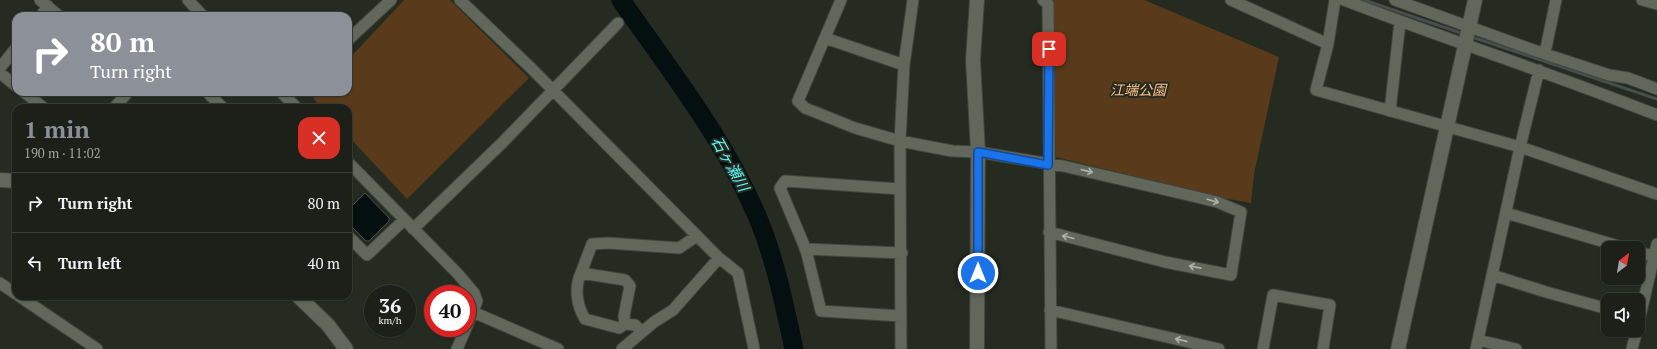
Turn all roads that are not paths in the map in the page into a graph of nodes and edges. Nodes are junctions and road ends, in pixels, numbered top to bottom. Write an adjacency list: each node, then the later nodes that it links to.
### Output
1 (188, 0): 18 (street)
2 (391, 0): 22 (street)
3 (460, 0): 34 (street)
4 (841, 0): 23 (street)
5 (913, 0): 28 (street)
6 (977, 0): 46 (street)
7 (1043, 0): 47 (street)
8 (1231, 0): 24 (street)
9 (1336, 0): 24 (street)
10 (1344, 0): 19 (street)
11 (1398, 0): 21 (street)
12 (1475, 0): 21 (street)
13 (1556, 0): 27 (street)
14 (1642, 0): 16 (street)
15 (44, 3): 17 (street)
16 (1657, 4)
17 (54, 12)
18 (198, 12)
19 (1400, 22): 25 (street); 41 (street)
20 (618, 23): 34 (street)
21 (1469, 27): 25 (street); 27 (street)
22 (352, 36)
23 (825, 38): 28 (street); 44 (street)
24 (1328, 44): 41 (street)
25 (1465, 44): 30 (street); 43 (street)
26 (12, 53): 29 (street)
27 (1545, 53): 33 (street)
28 (904, 64): 44 (street)
29 (0, 68)
30 (1540, 70): 42 (street); 45 (street)
31 (0, 73): 32 (street)
32 (12, 83)
33 (1657, 89)
34 (552, 90): 55 (street); 57 (street)
35 (29, 96): 38 (street)
36 (124, 96): 39 (street)
37 (211, 96): 40 (street)
38 (39, 104)
39 (118, 104)
40 (219, 104)
41 (1390, 111): 43 (street)
42 (1657, 115)
43 (1447, 128): 45 (street); 95 (street)
44 (900, 141): 46 (street); 51 (street)
45 (1520, 147): 52 (street); 53 (street)
46 (978, 152): 47 (street); 90 (street)
47 (1048, 165): 56 (street); 56 (street, one-way to 56)
48 (352, 166): 54 (street)
49 (0, 180): 50 (street)
50 (12, 181)
51 (900, 189): 61 (street); 62 (street)
52 (1657, 194)
53 (1506, 213): 59 (street); 67 (street)
54 (404, 220): 55 (street); 58 (street)
55 (413, 230): 69 (street)
56 (1049, 232): 75 (street)
57 (698, 236): 65 (street); 66 (street)
58 (352, 240)
59 (1601, 241)
60 (1657, 244): 64 (street)
61 (805, 249): 62 (street); 77 (street)
62 (902, 253): 77 (street)
63 (1645, 254): 64 (street)
64 (1654, 256): 71 (street)
65 (719, 258): 79 (street); 88 (street)
66 (581, 273): 78 (street); 78 (street)
67 (1492, 275): 74 (street); 82 (street)
68 (0, 283): 70 (street)
69 (467, 285)
70 (12, 291)
71 (1645, 294)
72 (26, 300): 83 (street)
73 (302, 300): 84 (street)
74 (1601, 306)
75 (1050, 310): 91 (street); 92 (street, one-way to 75)
76 (476, 313): 86 (street)
77 (901, 316): 89 (street)
78 (625, 324): 79 (street)
79 (642, 332): 87 (street)
80 (462, 337): 85 (street)
81 (1635, 337): 97 (street)
82 (1477, 344): 96 (street)
83 (97, 349)
84 (346, 349)
85 (457, 349)
86 (558, 349)
87 (622, 349)
88 (754, 349)
89 (901, 349)
90 (977, 349)
91 (1051, 349)
92 (1219, 349)
93 (1263, 349): 94 (street)
94 (1323, 349)
95 (1398, 349)
96 (1516, 349)
97 (1632, 349)

